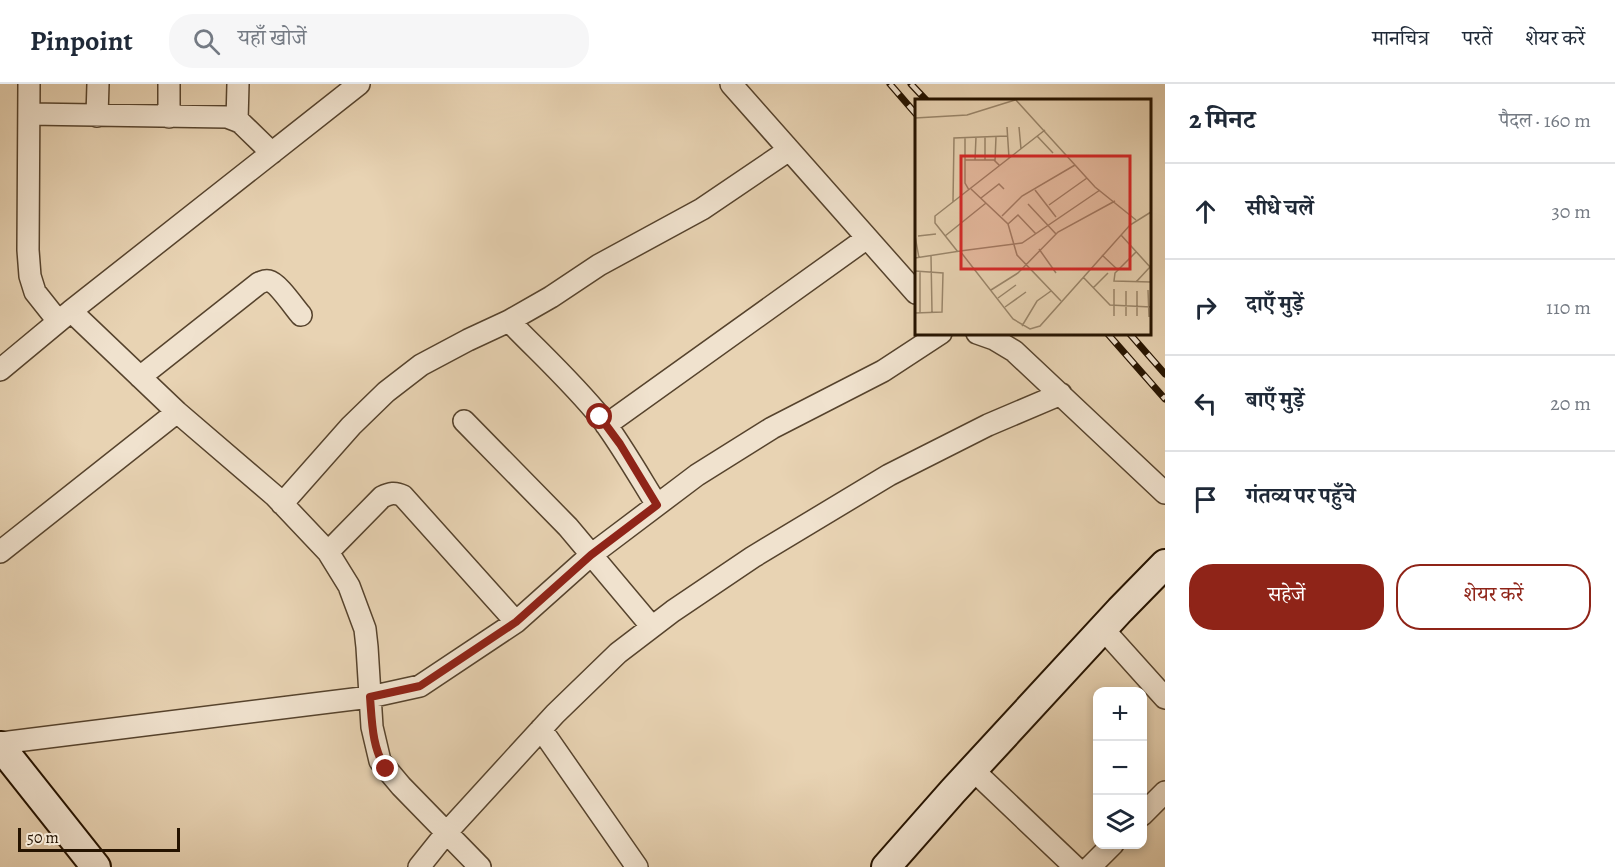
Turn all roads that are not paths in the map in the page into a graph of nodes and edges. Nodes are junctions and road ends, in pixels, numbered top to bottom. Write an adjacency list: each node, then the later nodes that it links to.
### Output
1 (29, 84): 8 (street)
2 (98, 84): 9 (street)
3 (169, 84): 10 (street)
4 (238, 84): 11 (street)
5 (359, 84): 7 (street)
6 (731, 84): 12 (street)
7 (332, 94): 13 (street)
8 (29, 114): 9 (street); 17 (street)
9 (97, 116): 10 (street)
10 (169, 117): 11 (street)
11 (237, 121): 13 (street)
12 (789, 150): 14 (street); 18 (street)
13 (272, 153): 17 (street)
14 (867, 238): 15 (street); 26 (street)
15 (915, 292)
16 (301, 315): 22 (street)
17 (65, 316): 21 (street); 22 (street)
18 (509, 321): 26 (street); 28 (street)
19 (939, 334): 29 (street)
20 (980, 334): 23 (street)
21 (0, 370)
22 (140, 377): 24 (street)
23 (1061, 394): 27 (street); 35 (street)
24 (177, 412): 28 (street); 30 (street)
25 (464, 421): 32 (street)
26 (606, 425): 29 (street)
27 (1165, 493)
28 (282, 504): 31 (street)
29 (657, 505): 32 (street)
30 (0, 552)
31 (328, 552): 34 (street); 37 (street)
32 (591, 555): 34 (street); 35 (street)
33 (1165, 564): 36 (street)
34 (516, 622): 37 (street)
35 (652, 627): 39 (street)
36 (1103, 629): 38 (street); 41 (street)
37 (370, 697): 40 (street); 44 (street)
38 (1165, 698)
39 (541, 729): 44 (street); 49 (street)
40 (0, 744): 46 (street)
41 (973, 770): 50 (street); 51 (street)
42 (1165, 792): 43 (street)
43 (1147, 811)
44 (447, 832): 47 (street); 48 (street)
45 (1108, 849): 52 (street)
46 (96, 867)
47 (419, 867)
48 (480, 867)
49 (637, 867)
50 (886, 867)
51 (1076, 867)
52 (1090, 867)

